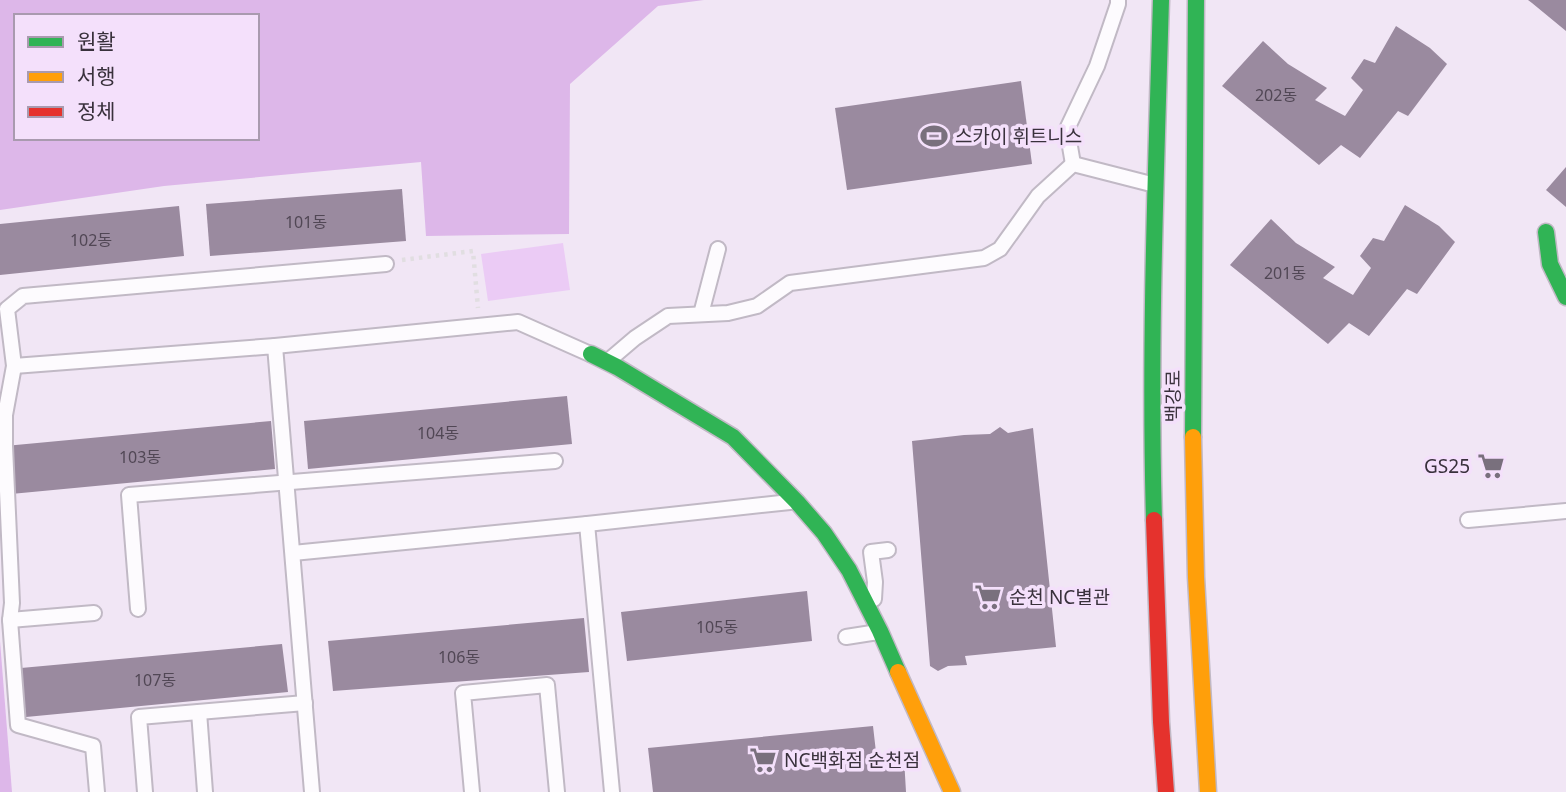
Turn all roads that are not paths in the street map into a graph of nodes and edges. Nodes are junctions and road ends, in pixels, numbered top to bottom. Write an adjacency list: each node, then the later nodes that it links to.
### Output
1 (1118, 0): 4 (lane)
2 (1161, 0): 5 (main road, 백강로)
3 (1196, 0): 39 (main road, 백강로)
4 (1073, 164): 5 (lane); 10 (lane)
5 (1156, 185): 38 (main road, 백강로)
6 (1546, 232): 9 (main road)
7 (718, 249): 10 (lane)
8 (386, 264): 14 (lane)
9 (1566, 297)
10 (701, 314): 13 (lane)
11 (275, 346): 12 (lane); 14 (lane); 16 (lane)
12 (591, 354): 13 (main road)
13 (607, 362): 17 (main road)
14 (14, 366): 25 (lane)
15 (555, 461): 16 (lane)
16 (287, 483): 22 (lane); 23 (lane)
17 (797, 502): 20 (lane); 26 (main road)
18 (1566, 511): 19 (lane)
19 (1468, 520)
20 (587, 524): 22 (lane); 36 (lane)
21 (888, 550): 26 (lane)
22 (293, 553): 28 (lane)
23 (138, 609)
24 (94, 613): 25 (lane)
25 (9, 620): 30 (lane)
26 (876, 625): 27 (lane); 37 (main road)
27 (846, 637)
28 (305, 703): 29 (lane); 33 (lane)
29 (199, 712): 31 (lane); 32 (lane)
30 (97, 792)
31 (145, 792)
32 (205, 792)
33 (312, 792)
34 (472, 792): 35 (lane)
35 (557, 792)
36 (612, 792)
37 (952, 792)
38 (1166, 792)
39 (1208, 792)

